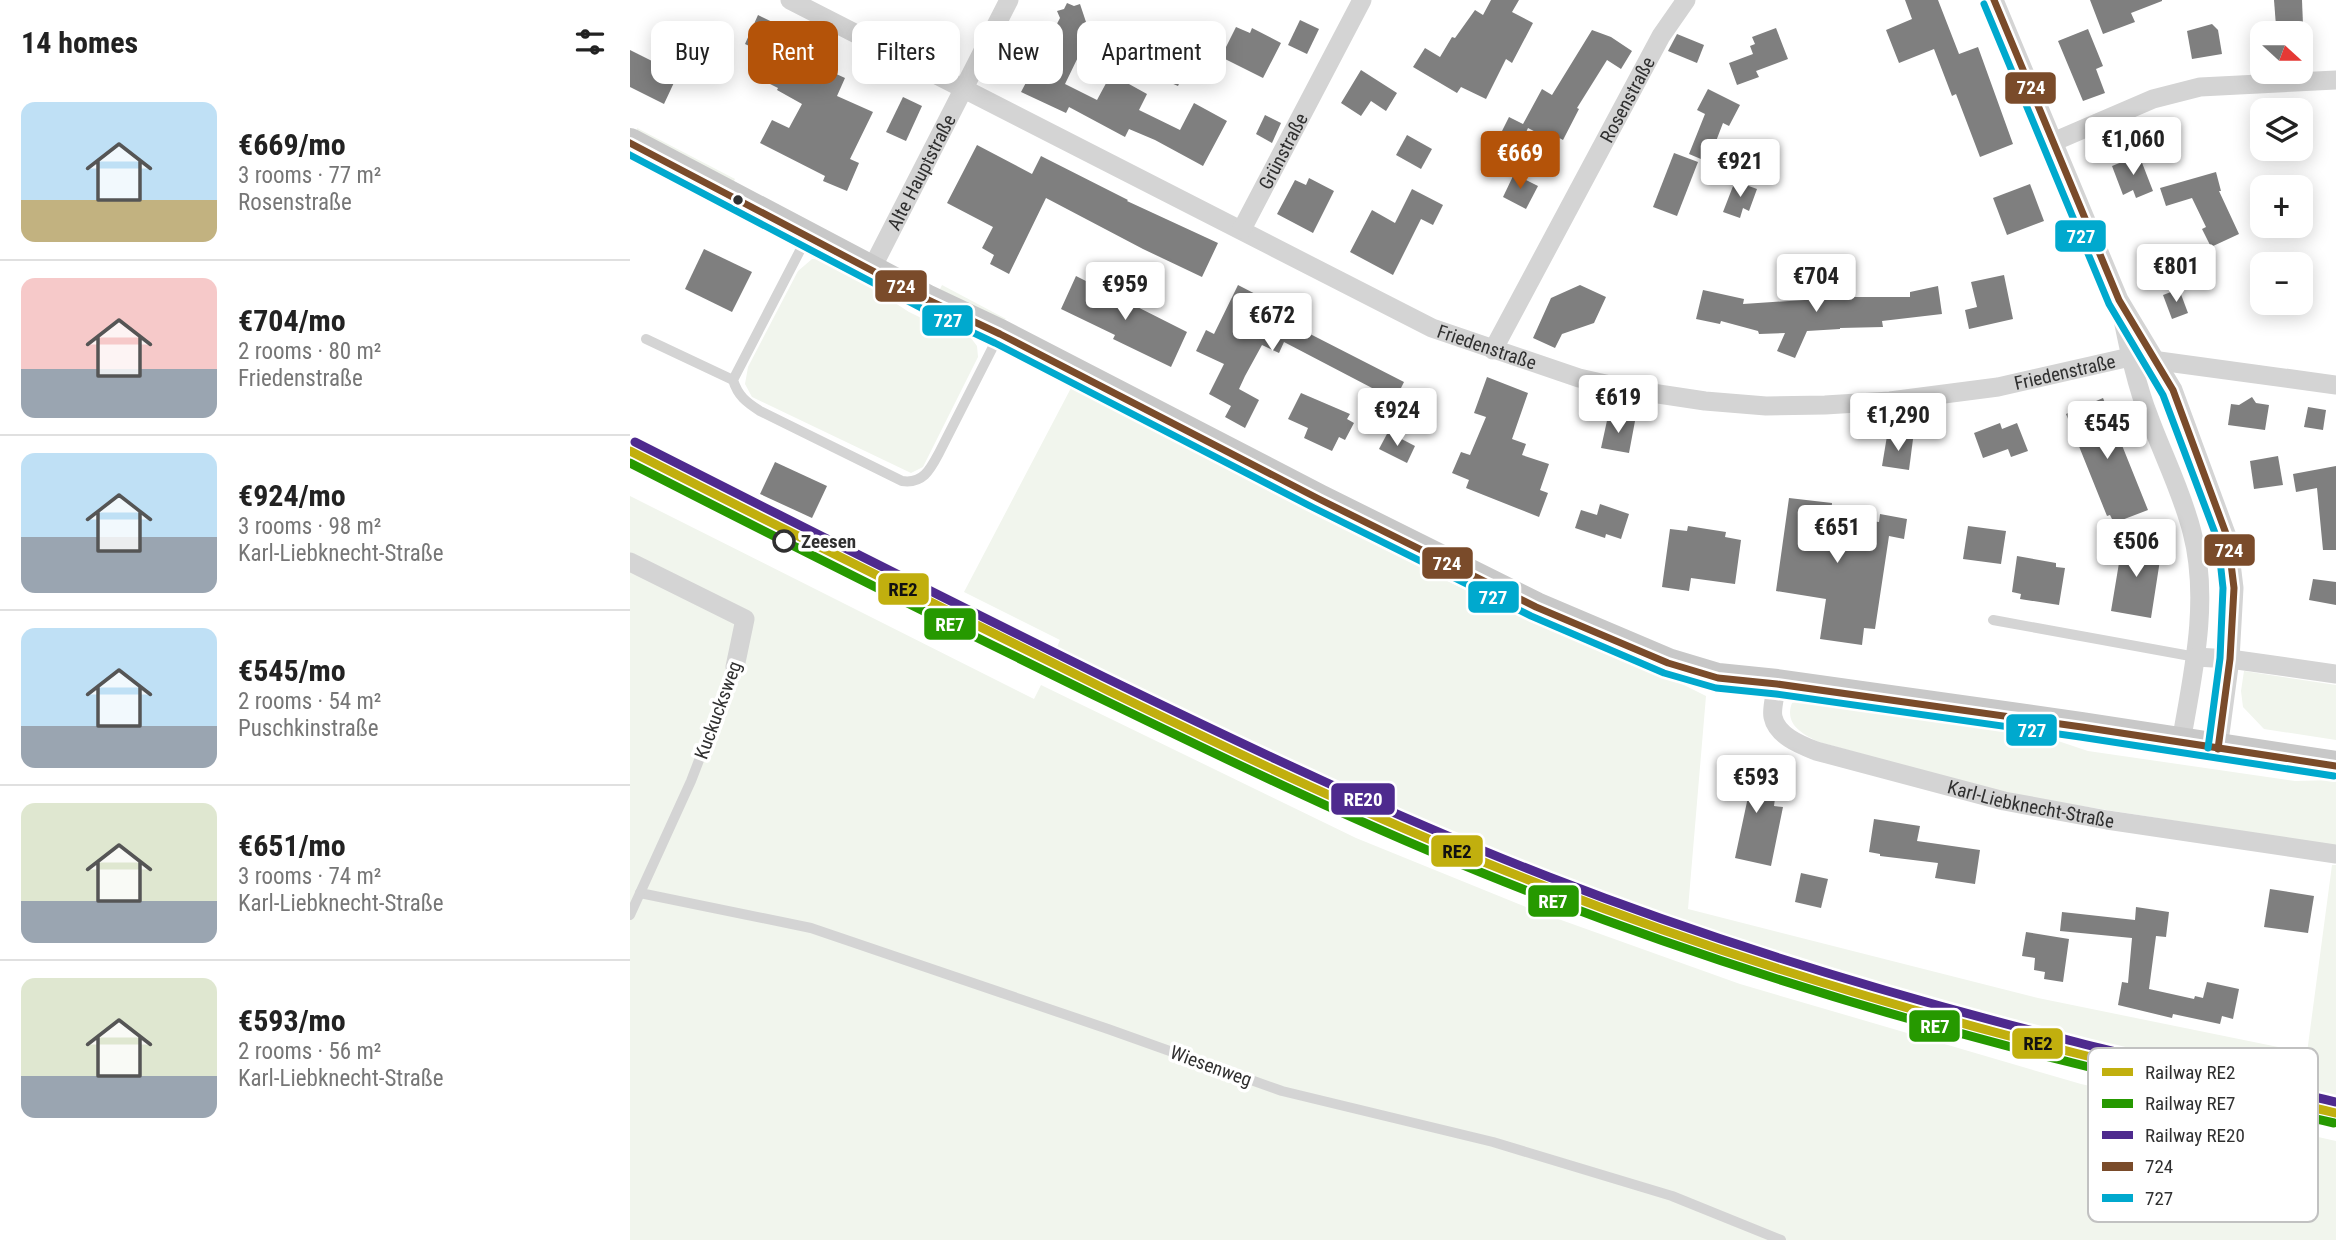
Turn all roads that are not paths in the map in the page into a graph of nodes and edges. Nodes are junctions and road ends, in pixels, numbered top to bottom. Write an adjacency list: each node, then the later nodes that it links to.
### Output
1 (790, 0): 7 (street, Friedenstraße)
2 (1009, 0): 7 (street, Alte Hauptstraße)
3 (1362, 0): 10 (street, Grünstraße)
4 (1686, 0): 16 (street, Rosenstraße)
5 (1994, 0): 8 (street)
6 (2336, 80): 8 (street)
7 (964, 89): 10 (street, Friedenstraße); 12 (street, Alte Hauptstraße)
8 (2053, 142): 13 (street)
9 (630, 143): 11 (main road)
10 (1242, 229): 16 (street, Friedenstraße)
11 (808, 236): 12 (main road); 19 (lane)
12 (871, 270): 14 (main road)
13 (2119, 300): 17 (street); 18 (street)
14 (1000, 334): 19 (lane); 27 (main road)
15 (646, 339): 19 (lane)
16 (1493, 350): 17 (street, Friedenstraße)
17 (2130, 357): 18 (street, Friedenstraße); 23 (street)
18 (2154, 361): 20 (street, Friedenstraße); 24 (street)
19 (733, 380)
20 (2336, 385)
21 (630, 562): 25 (street, Kuckucksweg)
22 (1993, 621): 23 (lane)
23 (2196, 657): 24 (street); 28 (street)
24 (2230, 659): 26 (street); 29 (street)
25 (735, 667): 32 (lane, Kuckucksweg)
26 (2336, 674)
27 (1777, 684): 28 (main road); 31 (street, Karl-Liebknecht-Straße)
28 (2181, 742): 29 (main road)
29 (2218, 749): 30 (main road)
30 (2336, 766)
31 (2336, 854)
32 (640, 893): 33 (lane, Kuckucksweg); 34 (lane, Wiesenweg)
33 (630, 915)
34 (1782, 1240)

